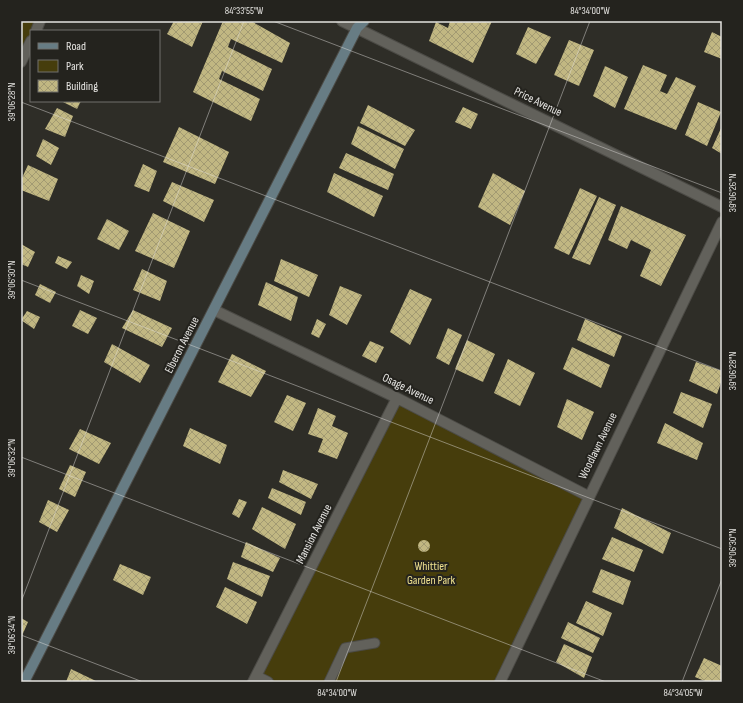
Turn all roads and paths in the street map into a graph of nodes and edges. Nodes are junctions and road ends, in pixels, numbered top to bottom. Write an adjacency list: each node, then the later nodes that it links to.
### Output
1 (342, 21): 2 (street, Price Avenue)
2 (360, 25): 5 (street, Price Avenue); 7 (street, Elberon Avenue)
3 (30, 43): 4 (street)
4 (21, 62)
5 (722, 207)
6 (722, 222): 9 (street, Woodlawn Avenue)
7 (214, 310): 8 (street, Osage Avenue); 12 (street, Elberon Avenue)
8 (397, 398): 9 (street, Osage Avenue); 11 (street, Mansion Avenue)
9 (588, 496): 15 (street, Woodlawn Avenue)
10 (375, 643): 14 (lane)
11 (254, 679): 13 (street)
12 (24, 682)
13 (268, 682)
14 (330, 682)
15 (500, 682)

